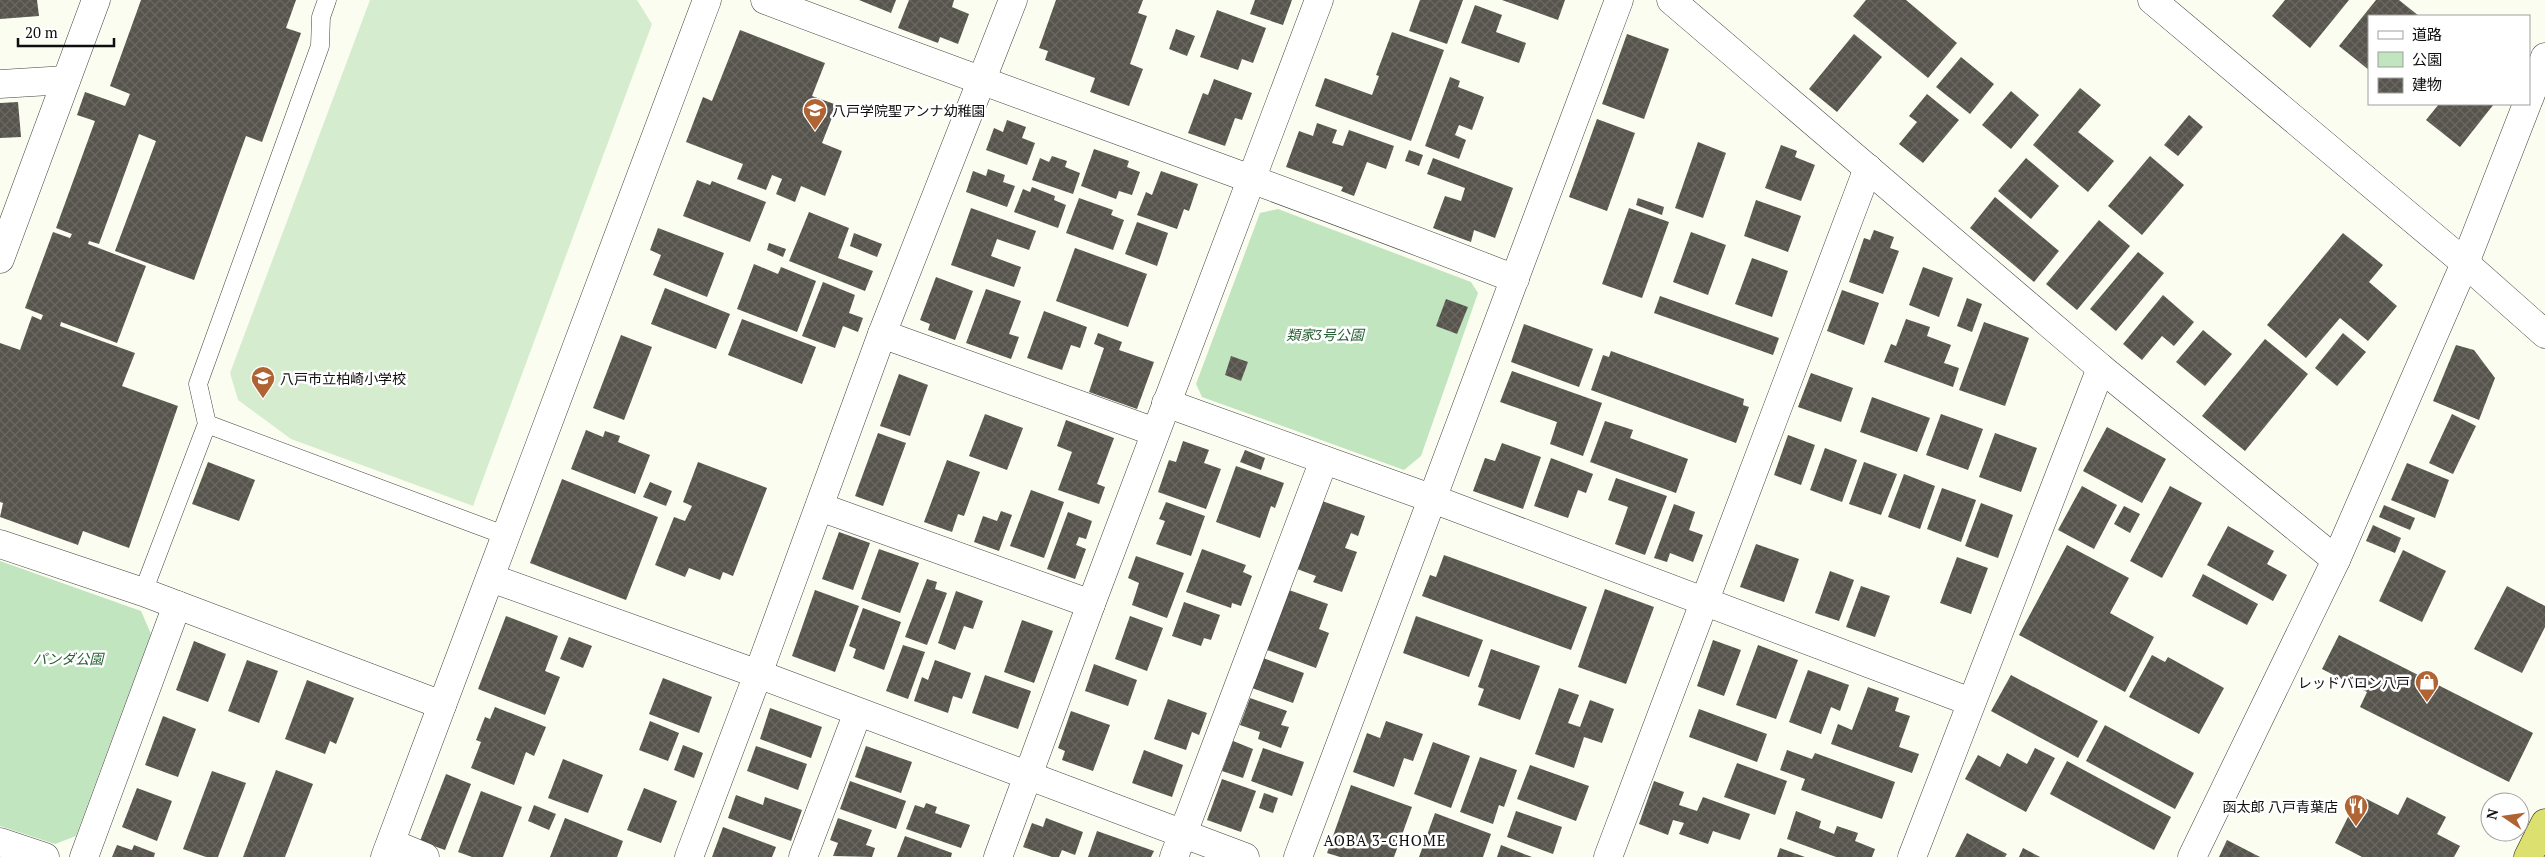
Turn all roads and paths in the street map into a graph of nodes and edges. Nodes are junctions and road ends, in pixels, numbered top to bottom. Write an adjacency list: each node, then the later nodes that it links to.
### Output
1 (96, 0): 11 (street)
2 (327, 0): 25 (lane)
3 (707, 0): 30 (street)
4 (764, 0): 12 (street)
5 (1013, 0): 12 (street)
6 (1319, 0): 17 (street)
7 (1619, 0): 20 (street)
8 (1672, 0): 16 (street)
9 (2152, 0): 19 (street)
10 (2545, 57): 14 (street)
11 (66, 80): 13 (street); 18 (street)
12 (982, 82): 17 (street); 21 (street)
13 (0, 84)
14 (2530, 96)
15 (2527, 105): 19 (street)
16 (1868, 168): 23 (street); 35 (street)
17 (1252, 178): 20 (street); 24 (street)
18 (0, 259)
19 (2466, 263): 22 (street); 32 (street)
20 (1515, 279): 28 (street)
21 (882, 334): 26 (street); 29 (street)
22 (2545, 334)
23 (2101, 368): 32 (street); 39 (street)
24 (1166, 403): 26 (street); 27 (street)
25 (207, 424): 30 (lane); 34 (lane)
26 (1155, 432): 36 (street)
27 (1324, 460): 28 (street); 45 (street)
28 (1433, 499): 35 (street); 54 (street)
29 (820, 507): 36 (street); 38 (street)
30 (507, 536): 33 (street)
31 (0, 544): 34 (street)
32 (2336, 560): 57 (street)
33 (491, 578): 38 (street); 40 (street)
34 (143, 592): 37 (street)
35 (1704, 602): 39 (street); 55 (street)
36 (1091, 604): 42 (street)
37 (177, 605): 40 (street); 48 (street)
38 (758, 674): 41 (street); 50 (street)
39 (1971, 702): 56 (street)
40 (442, 705): 46 (street)
41 (858, 712): 42 (street); 51 (street)
42 (1028, 776): 45 (street); 52 (street)
43 (2545, 823): 58 (highway)
44 (0, 842): 47 (street)
45 (1178, 846): 53 (street)
46 (388, 850): 49 (street)
47 (44, 857)
48 (84, 857)
49 (425, 857)
50 (689, 857)
51 (803, 857)
52 (998, 857)
53 (1245, 857)
54 (1298, 857)
55 (1608, 857)
56 (1912, 857)
57 (2192, 857)
58 (2528, 857)

